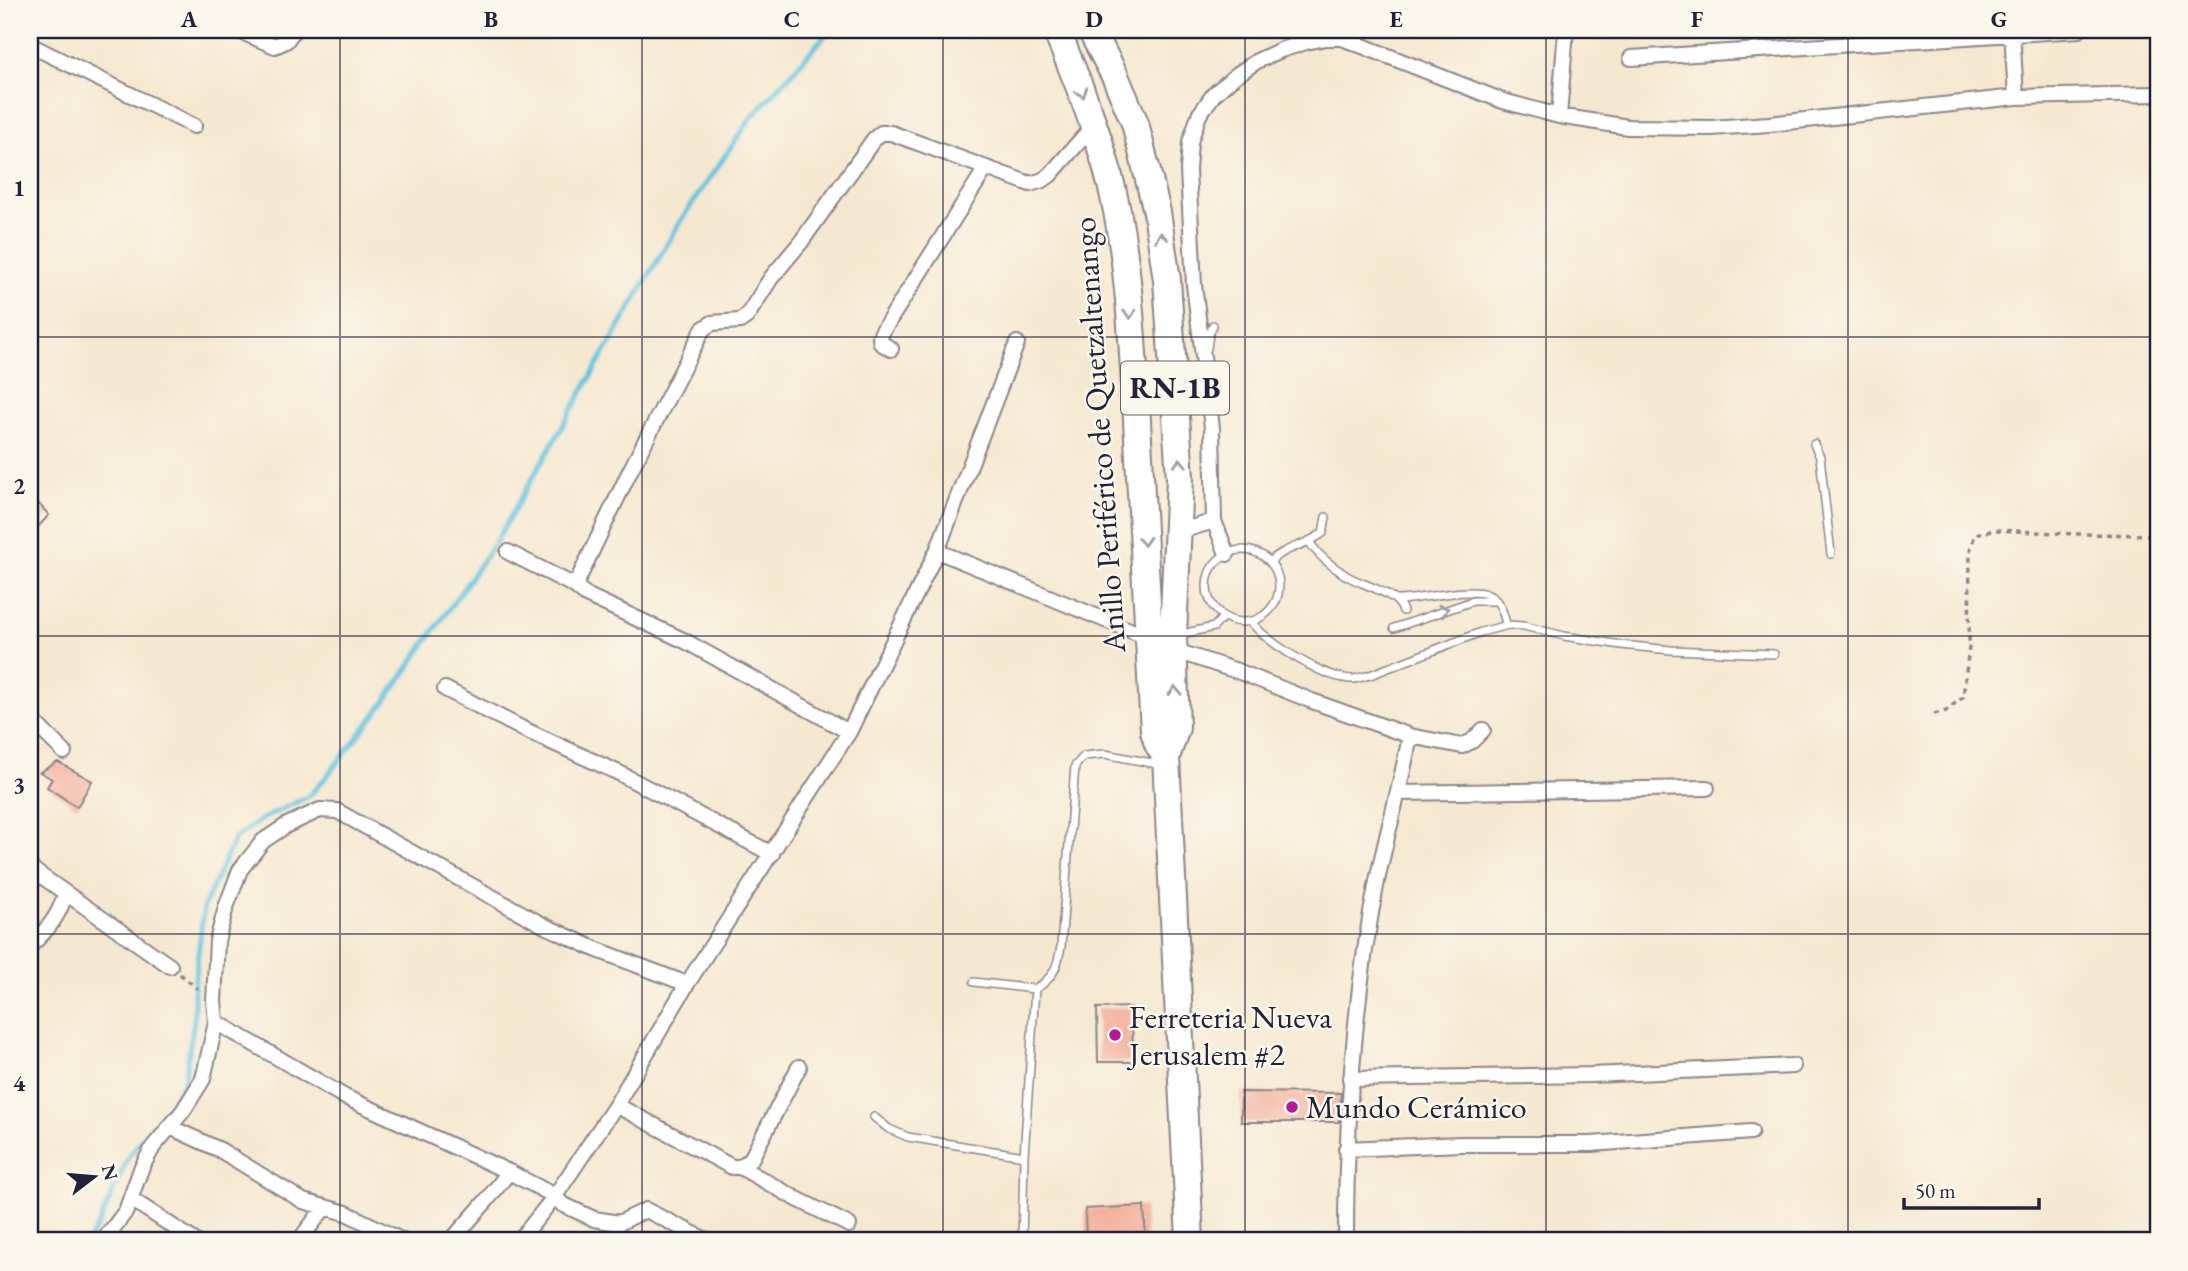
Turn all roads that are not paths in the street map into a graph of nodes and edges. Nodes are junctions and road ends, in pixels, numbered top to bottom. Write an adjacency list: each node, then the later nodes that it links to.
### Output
1 (237, 30): 2 (street)
2 (294, 30)
3 (1056, 30): 14 (highway, Anillo Periférico de Quetzaltenango / RN-1B, one-way to 14)
4 (1091, 30): 23 (highway, Anillo Periférico de Quetzaltenango / RN-1B, one-way to 4)
5 (1566, 30): 12 (street)
6 (2079, 30): 7 (street)
7 (2012, 32): 9 (street); 11 (street)
8 (30, 45): 13 (street)
9 (1631, 58)
10 (2158, 94): 11 (street)
11 (2017, 97): 12 (street)
12 (1559, 116): 19 (street)
13 (194, 126)
14 (1093, 127): 15 (street); 38 (highway, Anillo Periférico de Quetzaltenango / RN-1B, one-way to 38)
15 (986, 168): 18 (street); 30 (street)
16 (1213, 325): 19 (lane)
17 (1017, 343): 25 (street)
18 (891, 349)
19 (1204, 362): 22 (street)
20 (1814, 444): 28 (lane)
21 (1326, 517): 24 (lane)
22 (1214, 521): 23 (street); 27 (street)
23 (1178, 532): 38 (highway, Anillo Periférico de Quetzaltenango / RN-1B)
24 (1310, 543): 29 (lane); 31 (lane)
25 (937, 551): 38 (street); 43 (street)
26 (508, 552): 30 (street)
27 (1227, 554): 29 (lane); 34 (lane)
28 (1831, 554)
29 (1270, 562): 35 (lane)
30 (575, 586): 43 (street)
31 (1396, 600): 32 (lane); 33 (lane)
32 (1496, 602): 36 (lane); 37 (lane, one-way to 32)
33 (1403, 611)
34 (1223, 617): 35 (lane); 38 (lane)
35 (1251, 622): 36 (lane)
36 (1506, 625): 39 (lane)
37 (1394, 628)
38 (1165, 641): 44 (street); 46 (highway, Anillo Periférico de Quetzaltenango / RN-1B)
39 (1774, 654)
40 (445, 689): 49 (street)
41 (30, 718): 45 (street)
42 (1483, 730): 44 (street)
43 (849, 732): 49 (street)
44 (1410, 736): 48 (street)
45 (64, 752)
46 (1166, 761): 56 (lane); 81 (highway, Anillo Periférico de Quetzaltenango / RN-1B)
47 (1707, 788): 48 (street)
48 (1398, 793): 60 (street)
49 (772, 854): 55 (street)
50 (30, 868): 51 (street)
51 (65, 894): 52 (street); 53 (street)
52 (30, 946)
53 (170, 966)
54 (974, 982): 56 (lane)
55 (687, 984): 57 (street); 61 (street)
56 (1035, 989): 66 (lane)
57 (216, 1022): 63 (street); 68 (street)
58 (1793, 1066): 60 (street)
59 (799, 1067): 67 (street)
60 (1350, 1079): 65 (street)
61 (616, 1105): 67 (street); 69 (street)
62 (874, 1117): 66 (lane)
63 (170, 1127): 70 (street); 71 (street)
64 (1751, 1132): 65 (street)
65 (1346, 1149): 82 (street)
66 (1024, 1156): 80 (lane)
67 (740, 1167): 72 (street)
68 (509, 1172): 69 (street); 77 (street)
69 (555, 1196): 78 (street); 79 (street)
70 (131, 1199): 73 (street); 74 (street)
71 (324, 1208): 75 (street); 76 (street)
72 (849, 1225)
73 (103, 1241)
74 (195, 1241)
75 (299, 1241)
76 (403, 1241)
77 (451, 1241)
78 (519, 1241)
79 (708, 1241)
80 (1022, 1241)
81 (1190, 1241)
82 (1346, 1241)

